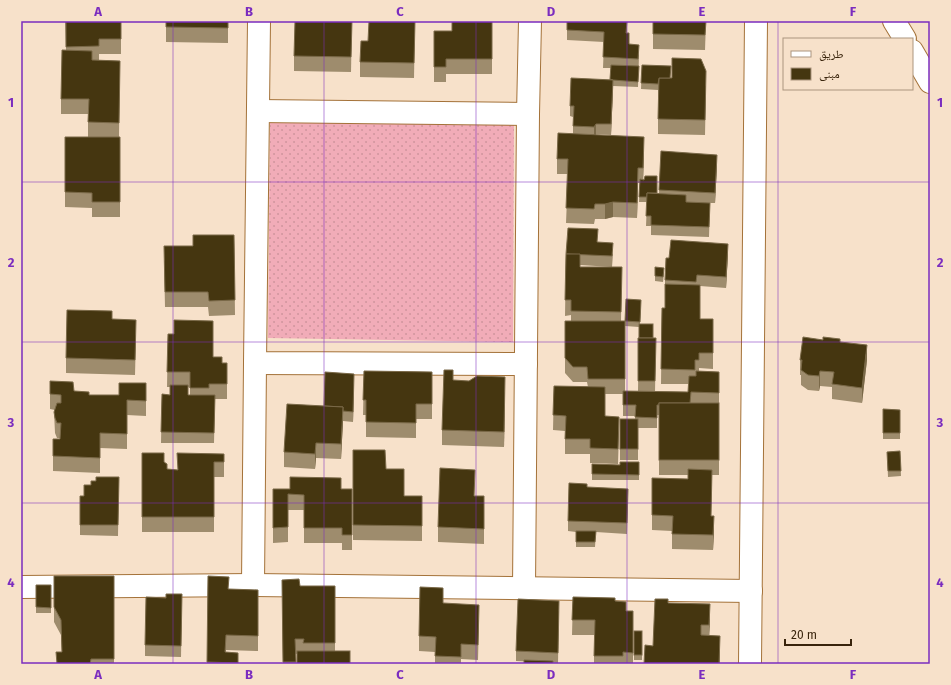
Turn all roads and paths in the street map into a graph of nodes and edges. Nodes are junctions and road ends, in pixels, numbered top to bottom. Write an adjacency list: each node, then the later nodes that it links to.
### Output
1 (259, 21): 8 (street)
2 (530, 21): 9 (street)
3 (756, 21): 15 (street)
4 (894, 21): 5 (street)
5 (904, 38)
6 (913, 53): 7 (street)
7 (930, 82)
8 (258, 111): 9 (street); 10 (street)
9 (528, 114): 11 (street)
10 (255, 363): 11 (street); 12 (street)
11 (526, 364): 14 (street)
12 (254, 585): 13 (street); 14 (street)
13 (21, 587)
14 (524, 588): 15 (street)
15 (751, 591): 16 (street)
16 (750, 664)

